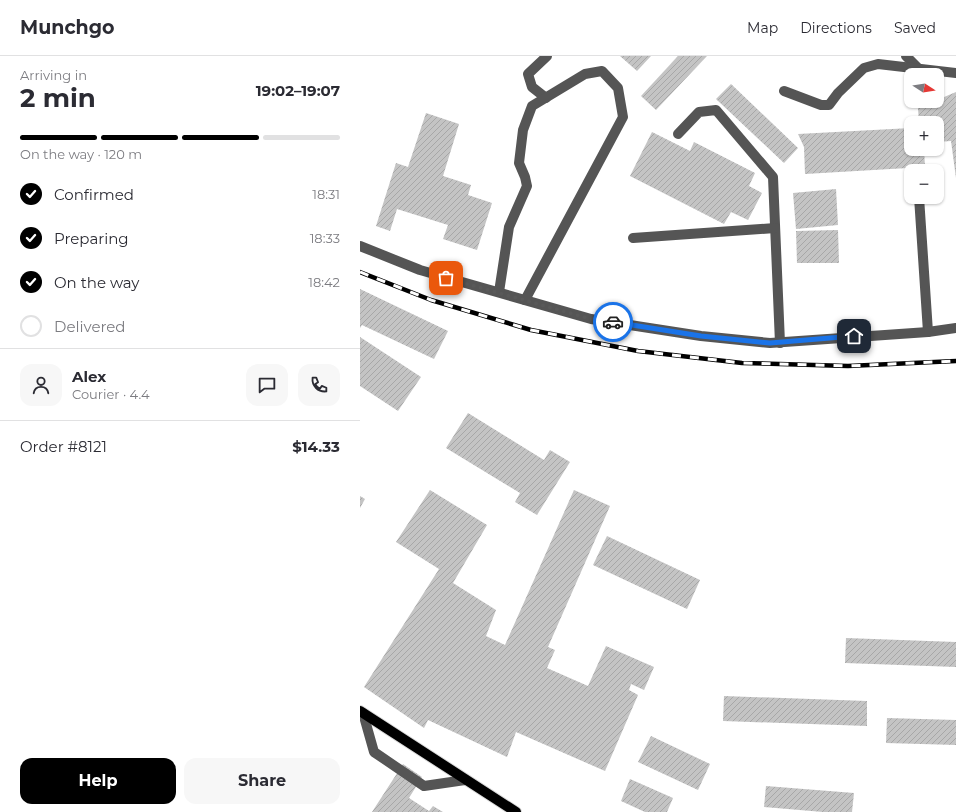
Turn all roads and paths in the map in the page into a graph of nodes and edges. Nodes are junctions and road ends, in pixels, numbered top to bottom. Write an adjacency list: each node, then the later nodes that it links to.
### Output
1 (547, 56): 6 (street)
2 (906, 56): 3 (street)
3 (917, 67): 4 (street); 5 (street)
4 (956, 73)
5 (784, 91)
6 (546, 98): 12 (street); 13 (street)
7 (678, 134): 9 (street)
8 (919, 204): 15 (street)
9 (776, 228): 10 (street); 16 (street)
10 (633, 238)
11 (360, 246): 12 (street)
12 (499, 292): 13 (street)
13 (525, 300): 16 (street)
14 (956, 328): 15 (street)
15 (928, 332): 16 (street)
16 (780, 343)
17 (361, 712): 18 (main road); 18 (street)
18 (465, 780): 19 (main road)
19 (512, 811)

